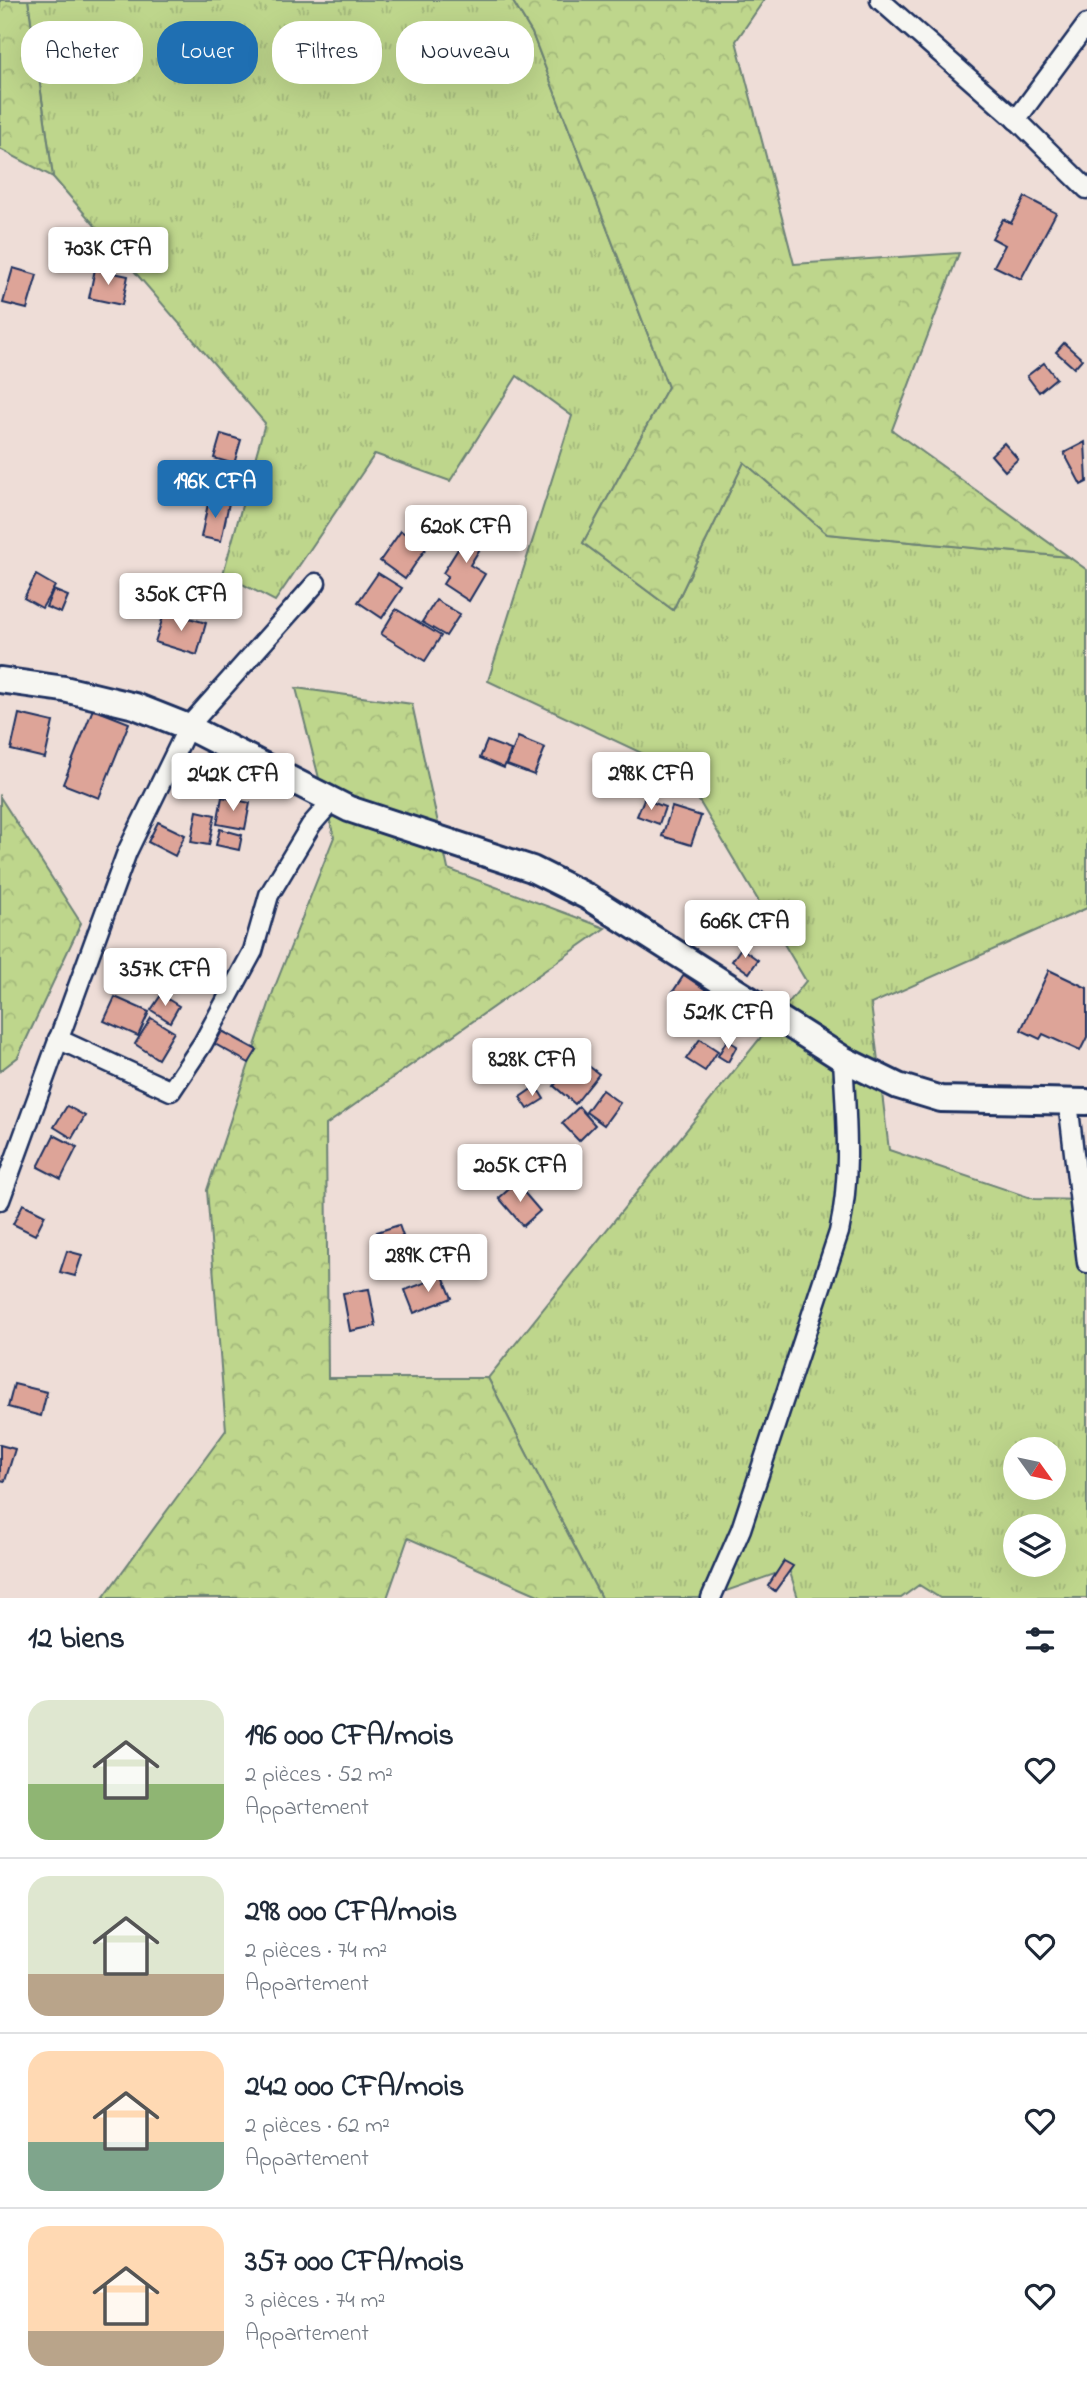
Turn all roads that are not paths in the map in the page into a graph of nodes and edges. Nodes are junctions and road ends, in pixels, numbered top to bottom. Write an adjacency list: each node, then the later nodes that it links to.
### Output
1 (880, 0): 3 (street)
2 (1087, 24): 3 (street)
3 (1016, 120): 4 (street)
4 (1087, 189)
5 (316, 583): 7 (street)
6 (0, 680): 7 (street)
7 (188, 727): 8 (street); 9 (street)
8 (332, 801): 9 (street); 10 (street)
9 (58, 1039): 12 (street)
10 (843, 1059): 11 (street); 14 (street)
11 (1077, 1102): 13 (street)
12 (0, 1200)
13 (1087, 1263)
14 (711, 1598)

